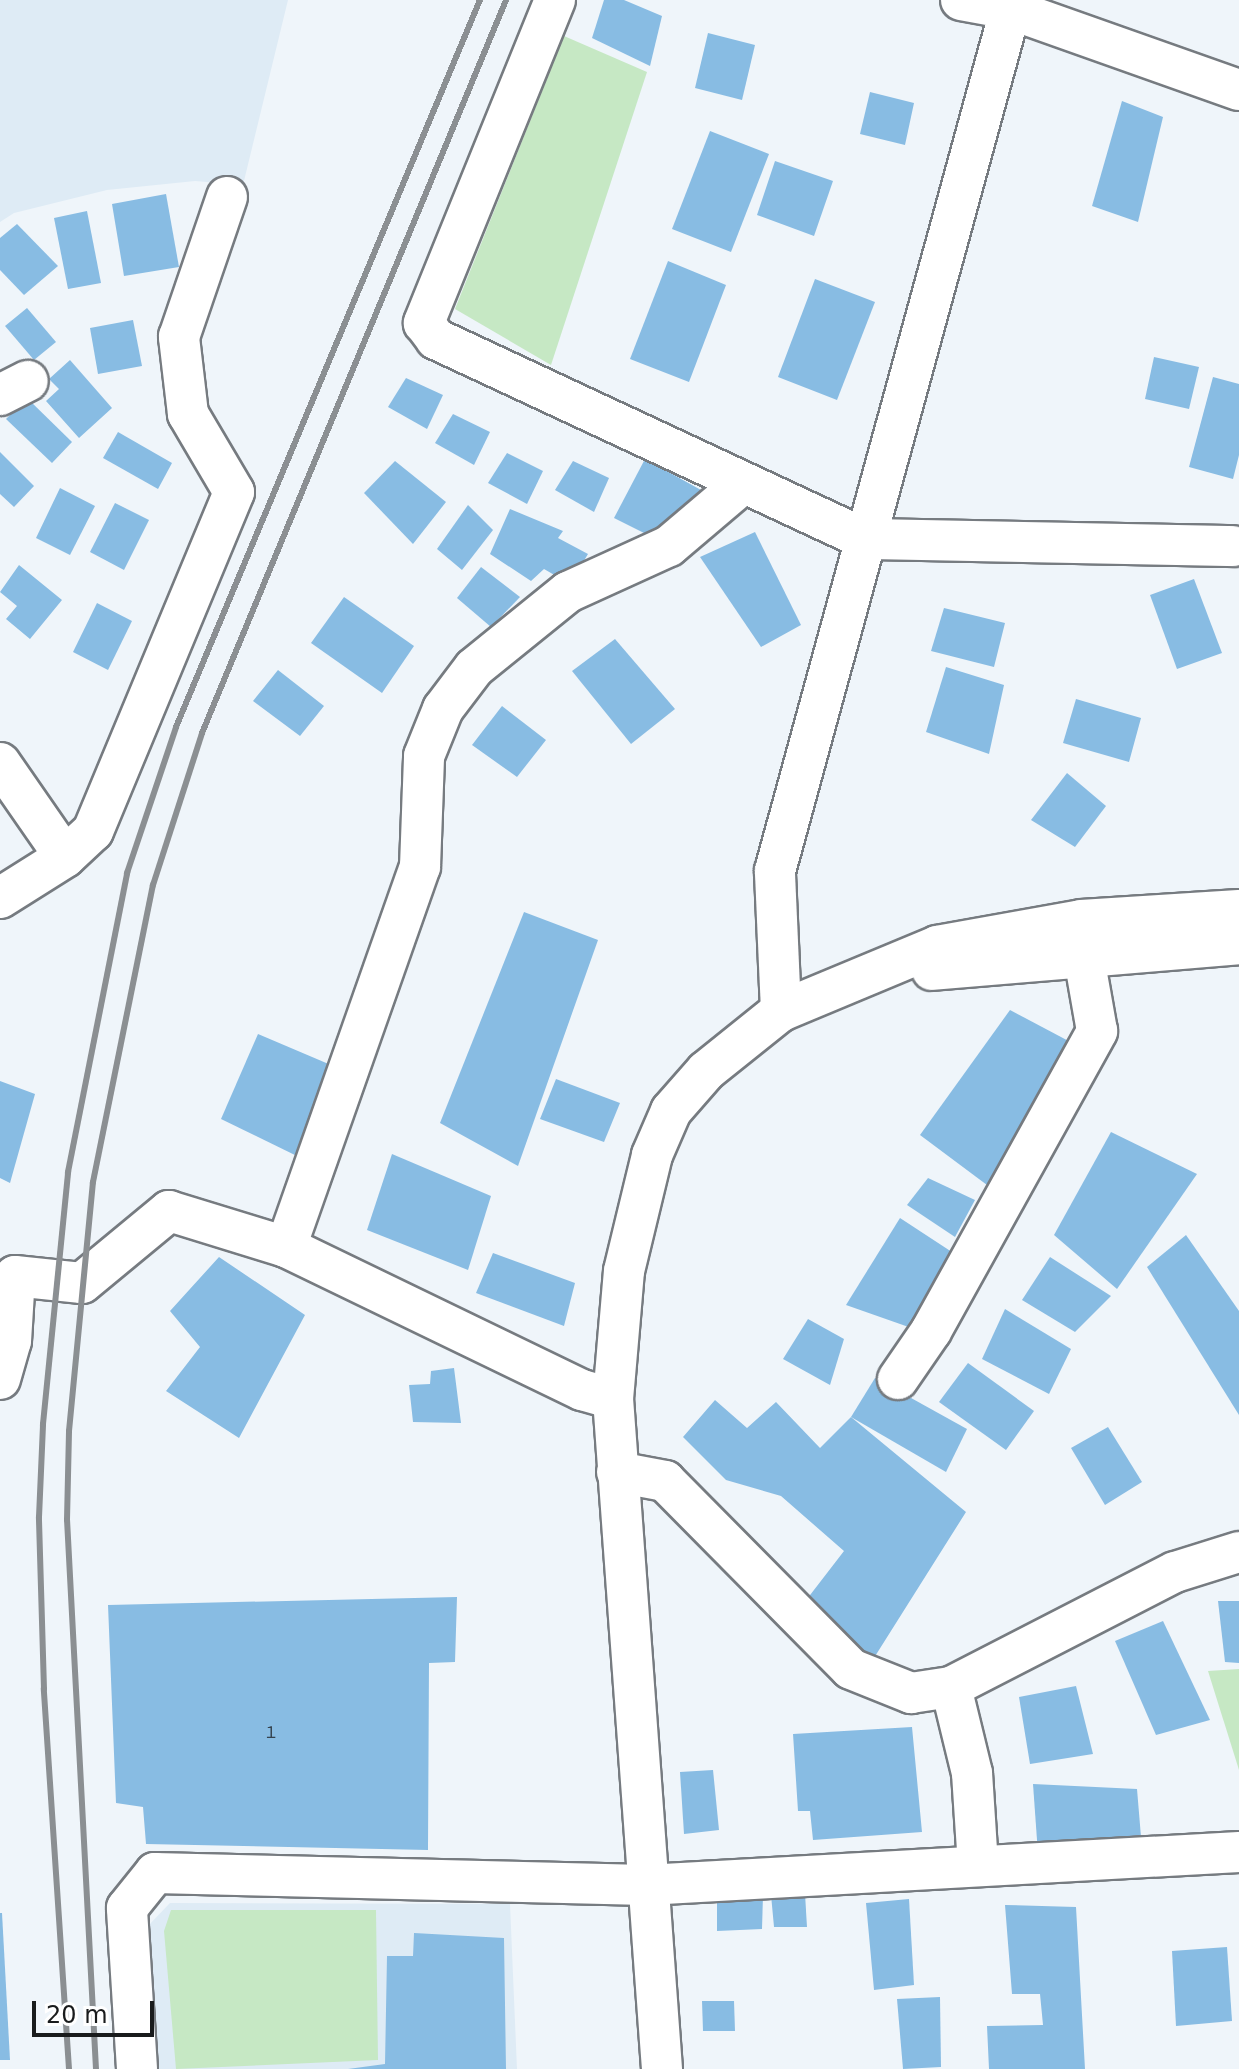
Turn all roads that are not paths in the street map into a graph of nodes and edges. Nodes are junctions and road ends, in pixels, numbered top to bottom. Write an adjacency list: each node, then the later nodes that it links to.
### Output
1 (555, 0): 6 (street)
2 (961, 0): 3 (street)
3 (1012, 4): 4 (street); 7 (street)
4 (1239, 90)
5 (227, 197): 10 (street)
6 (741, 485): 7 (street); 17 (street)
7 (865, 539): 8 (street); 16 (street)
8 (1233, 546)
9 (0, 763): 10 (street)
10 (65, 857): 11 (street)
11 (0, 898)
12 (1239, 910): 15 (street)
13 (1239, 944): 14 (street)
14 (1084, 957): 15 (street); 19 (street)
15 (868, 975): 16 (street)
16 (781, 1011): 20 (street)
17 (286, 1247): 18 (street); 20 (street)
18 (0, 1379)
19 (898, 1379)
20 (613, 1399): 21 (street)
21 (617, 1472): 23 (street); 26 (street)
22 (1239, 1552): 23 (street)
23 (951, 1687): 25 (street)
24 (1239, 1852): 25 (street)
25 (978, 1865): 26 (street)
26 (646, 1885): 27 (street); 28 (street)
27 (137, 2069)
28 (662, 2069)

